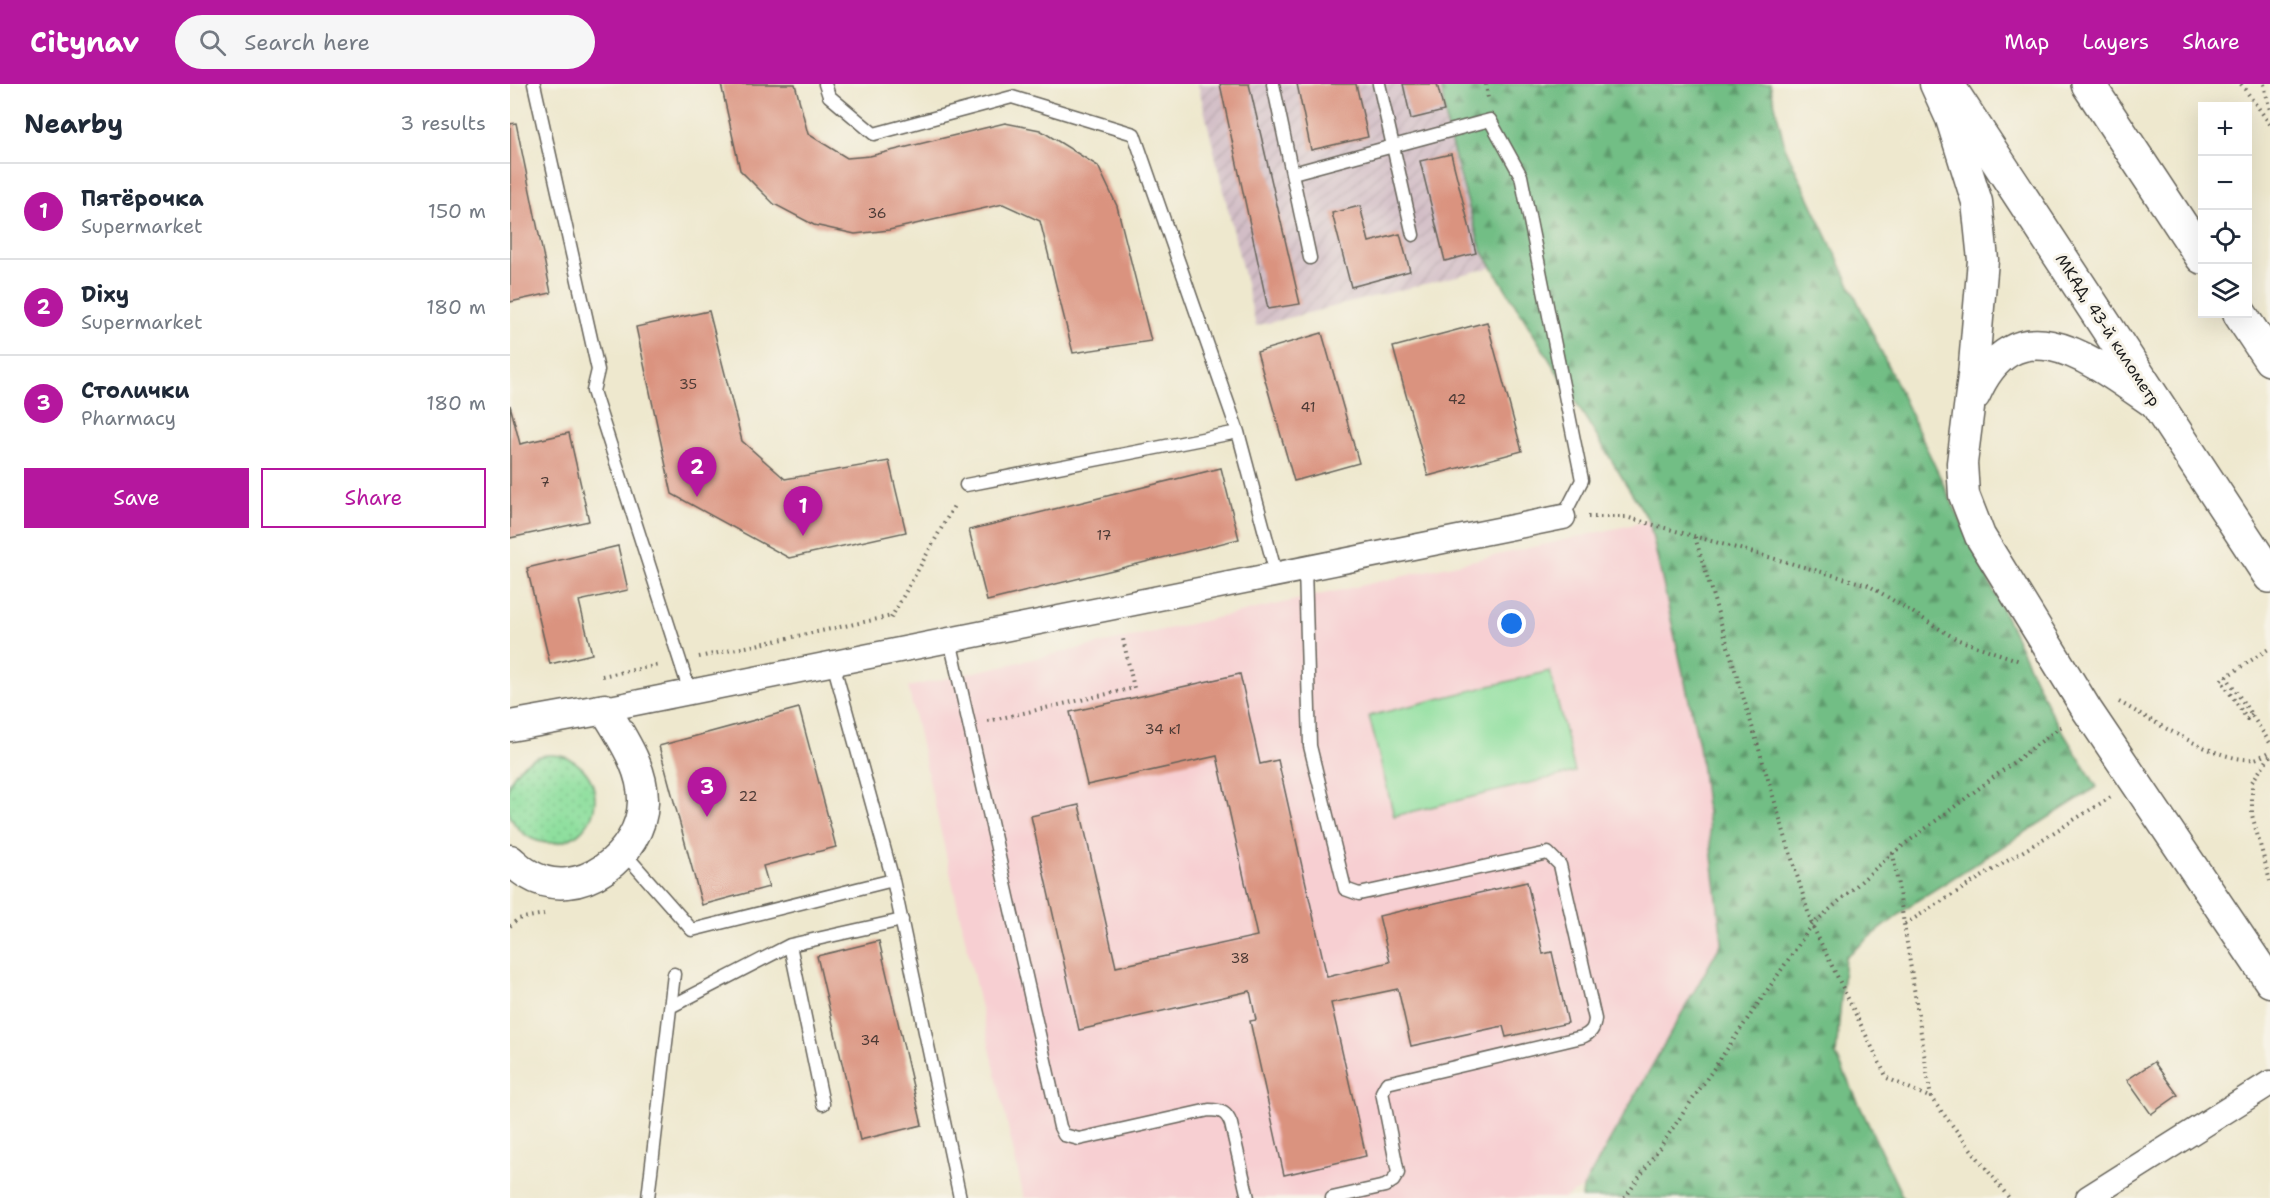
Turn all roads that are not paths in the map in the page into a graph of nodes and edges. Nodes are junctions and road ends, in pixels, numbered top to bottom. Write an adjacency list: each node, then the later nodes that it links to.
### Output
1 (534, 84): 25 (lane)
2 (825, 84): 17 (lane)
3 (1273, 84): 9 (lane)
4 (1378, 84): 8 (lane)
5 (1935, 84): 16 (street)
6 (1947, 84): 15 (highway, МКАД, 43-й километр)
7 (2088, 84): 11 (highway)
8 (1393, 147): 9 (lane); 10 (lane); 19 (lane)
9 (1293, 173): 12 (lane)
10 (1413, 235)
11 (2198, 251)
12 (1310, 258)
13 (2243, 318): 14 (highway)
14 (2270, 359)
15 (2158, 406): 16 (street); 22 (highway, МКАД, 43-й километр)
16 (1968, 411): 34 (street)
17 (1238, 432): 18 (lane); 21 (lane)
18 (966, 485)
19 (1563, 517): 20 (street)
20 (1305, 568): 21 (street); 41 (lane)
21 (1276, 574): 23 (street)
22 (2270, 576)
23 (950, 640): 24 (street); 40 (lane)
24 (833, 663): 25 (street); 30 (lane)
25 (690, 692): 26 (street)
26 (605, 709): 27 (street); 28 (street)
27 (510, 726)
28 (624, 853): 29 (street); 30 (lane)
29 (510, 860)
30 (893, 880): 31 (lane)
31 (902, 920): 32 (lane); 39 (lane)
32 (790, 945): 35 (lane); 37 (lane)
33 (674, 974): 35 (lane)
34 (2270, 982)
35 (672, 1006): 38 (lane)
36 (2270, 1083): 42 (street)
37 (823, 1104)
38 (648, 1198)
39 (960, 1198)
40 (1248, 1198)
41 (1332, 1198)
42 (2088, 1198)

